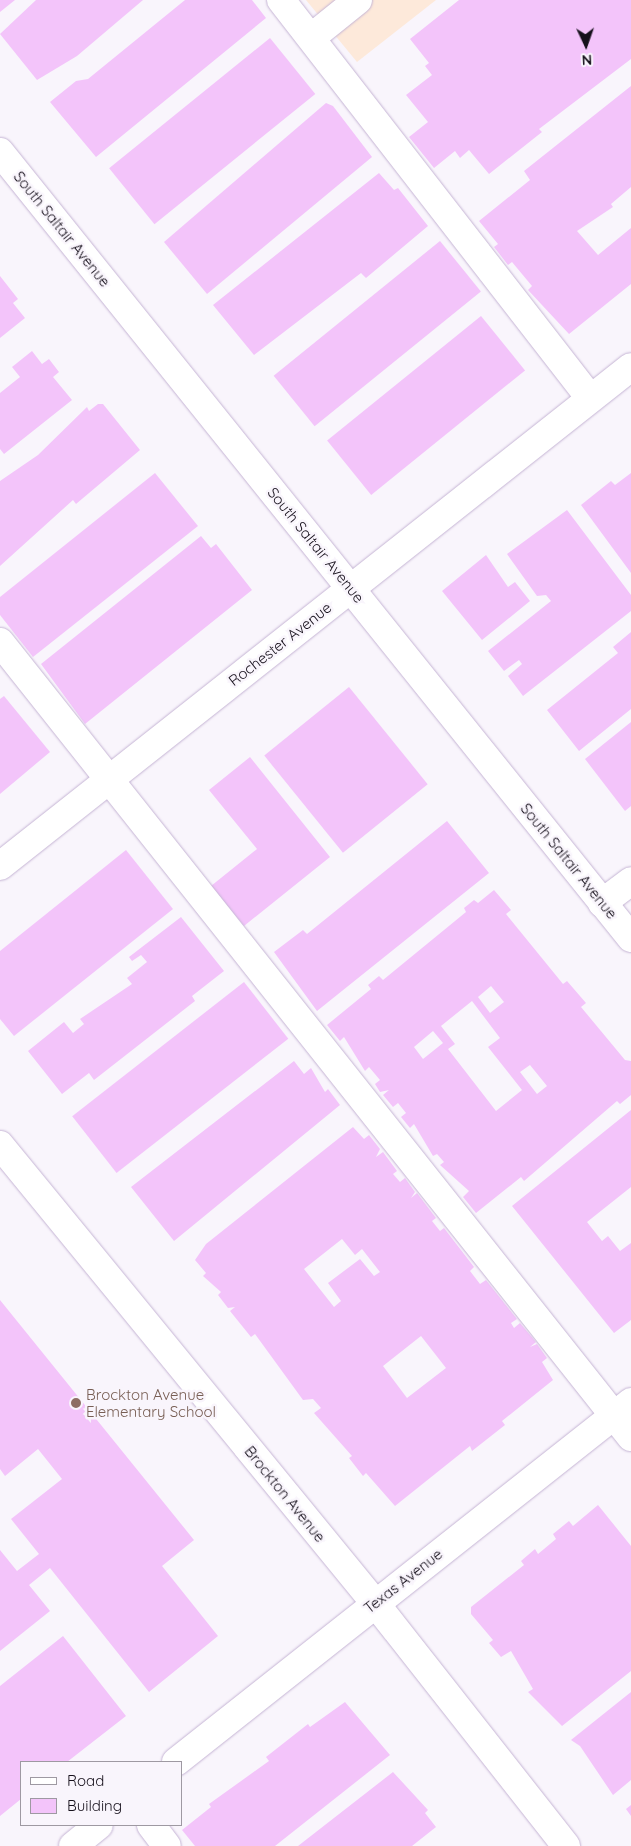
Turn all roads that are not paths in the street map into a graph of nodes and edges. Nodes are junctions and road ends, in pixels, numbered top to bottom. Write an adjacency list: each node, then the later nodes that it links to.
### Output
1 (281, 0): 3 (street)
2 (358, 0): 3 (street)
3 (312, 37): 6 (street)
4 (0, 152): 7 (street, South Saltair Avenue)
5 (631, 367): 6 (street, Rochester Avenue)
6 (590, 398): 7 (street, Rochester Avenue)
7 (351, 588): 9 (street, Rochester Avenue); 12 (street, South Saltair Avenue)
8 (0, 642): 9 (street)
9 (107, 780): 10 (street, Rochester Avenue); 15 (street)
10 (0, 866)
11 (631, 881): 12 (street)
12 (602, 903): 13 (street, South Saltair Avenue)
13 (631, 938)
14 (0, 1145): 17 (street, Brockton Avenue)
15 (623, 1409): 16 (street); 17 (street, Texas Avenue)
16 (631, 1437)
17 (376, 1603): 18 (street, Texas Avenue); 23 (street, Brockton Avenue)
18 (177, 1761)
19 (98, 1826): 21 (street)
20 (152, 1826): 22 (street)
21 (73, 1846)
22 (167, 1846)
23 (566, 1846)

